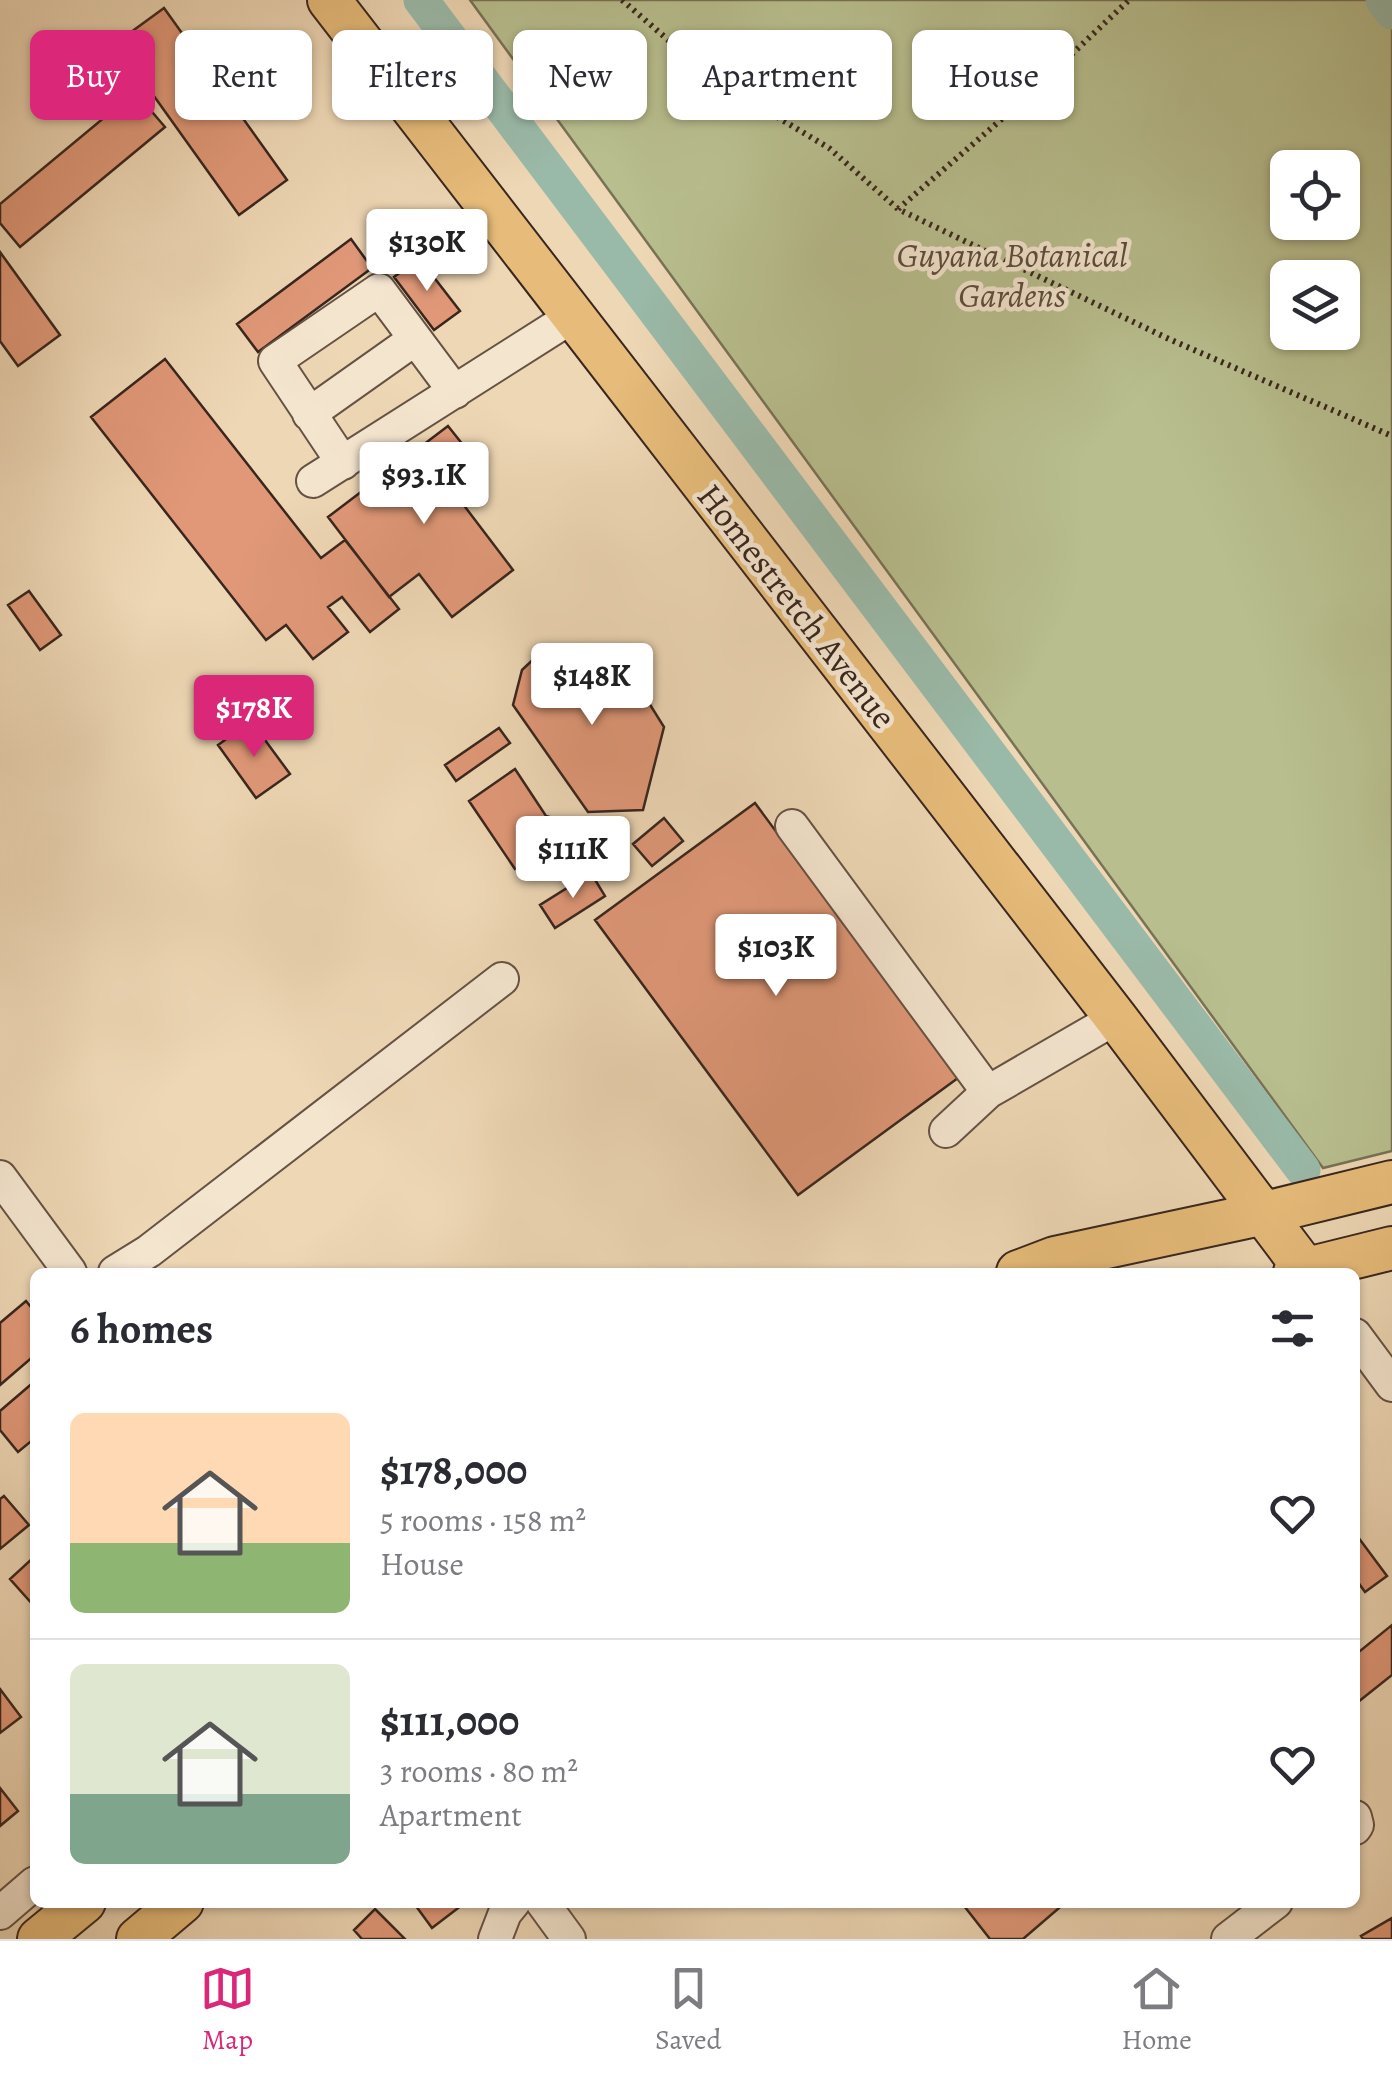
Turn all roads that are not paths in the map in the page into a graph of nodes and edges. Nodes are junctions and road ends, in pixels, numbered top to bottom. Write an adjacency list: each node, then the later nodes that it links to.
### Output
1 (329, 0): 2 (main road, Homestretch Avenue)
2 (573, 316): 4 (street); 10 (main road, Homestretch Avenue)
3 (415, 338): 4 (street); 5 (street); 5 (street)
4 (456, 392): 6 (street)
5 (310, 414): 6 (street)
6 (343, 463): 7 (street)
7 (313, 482)
8 (792, 826): 11 (street)
9 (502, 979): 18 (street)
10 (1116, 1018): 11 (street); 15 (main road, Homestretch Avenue)
11 (988, 1092): 12 (street)
12 (946, 1131)
13 (0, 1178): 17 (street)
14 (1392, 1182): 15 (main road)
15 (1265, 1213): 19 (main road); 20 (main road, Homestretch Avenue)
16 (1392, 1248): 21 (main road)
17 (67, 1268)
18 (121, 1268)
19 (1029, 1268)
20 (1300, 1268)
21 (1318, 1268)
22 (1360, 1342): 23 (street)
23 (1392, 1385)
24 (30, 1887): 30 (street)
25 (77, 1908): 31 (main road)
26 (175, 1908): 32 (main road)
27 (522, 1908): 33 (street)
28 (542, 1908): 34 (street)
29 (1268, 1908): 35 (street)
30 (0, 1913)
31 (39, 1939)
32 (138, 1939)
33 (495, 1939)
34 (570, 1939)
35 (1228, 1939)

